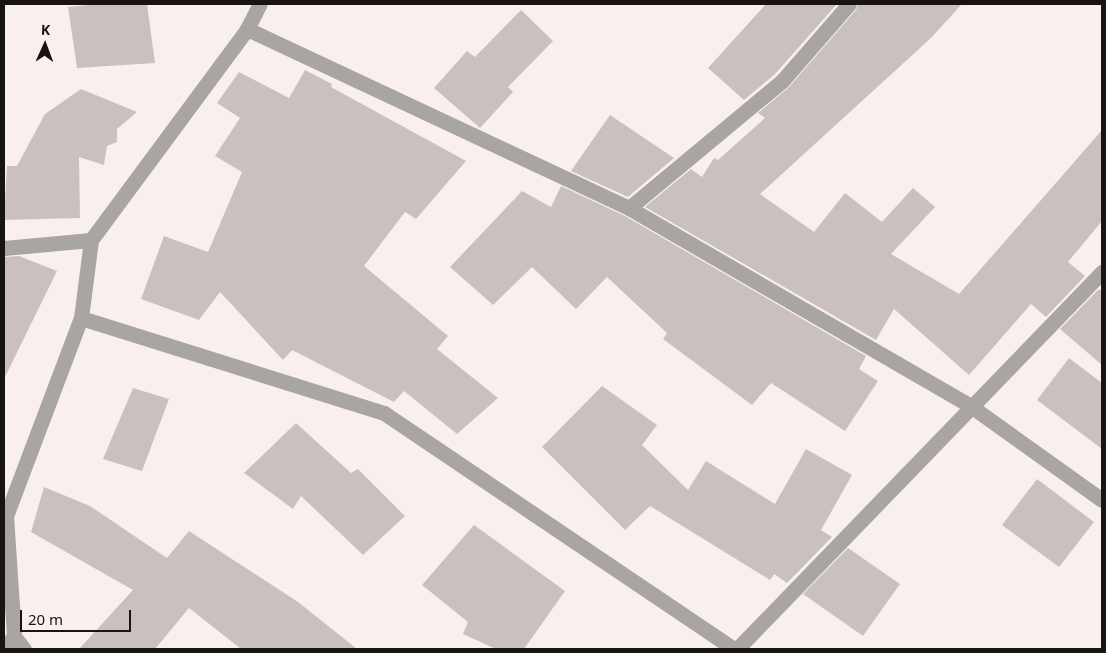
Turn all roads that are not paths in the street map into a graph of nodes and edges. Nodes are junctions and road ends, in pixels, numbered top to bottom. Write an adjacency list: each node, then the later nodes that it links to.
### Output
1 (260, 4): 3 (street)
2 (850, 4): 4 (street)
3 (247, 29): 4 (street); 5 (street)
4 (629, 208): 9 (street)
5 (91, 240): 6 (street); 8 (street)
6 (4, 248)
7 (1102, 272): 9 (street)
8 (81, 318): 11 (street); 15 (street)
9 (972, 407): 10 (street); 15 (street)
10 (1102, 500)
11 (5, 517): 12 (street)
12 (14, 636): 13 (street); 14 (street)
13 (4, 648)
14 (24, 649)
15 (735, 649)

